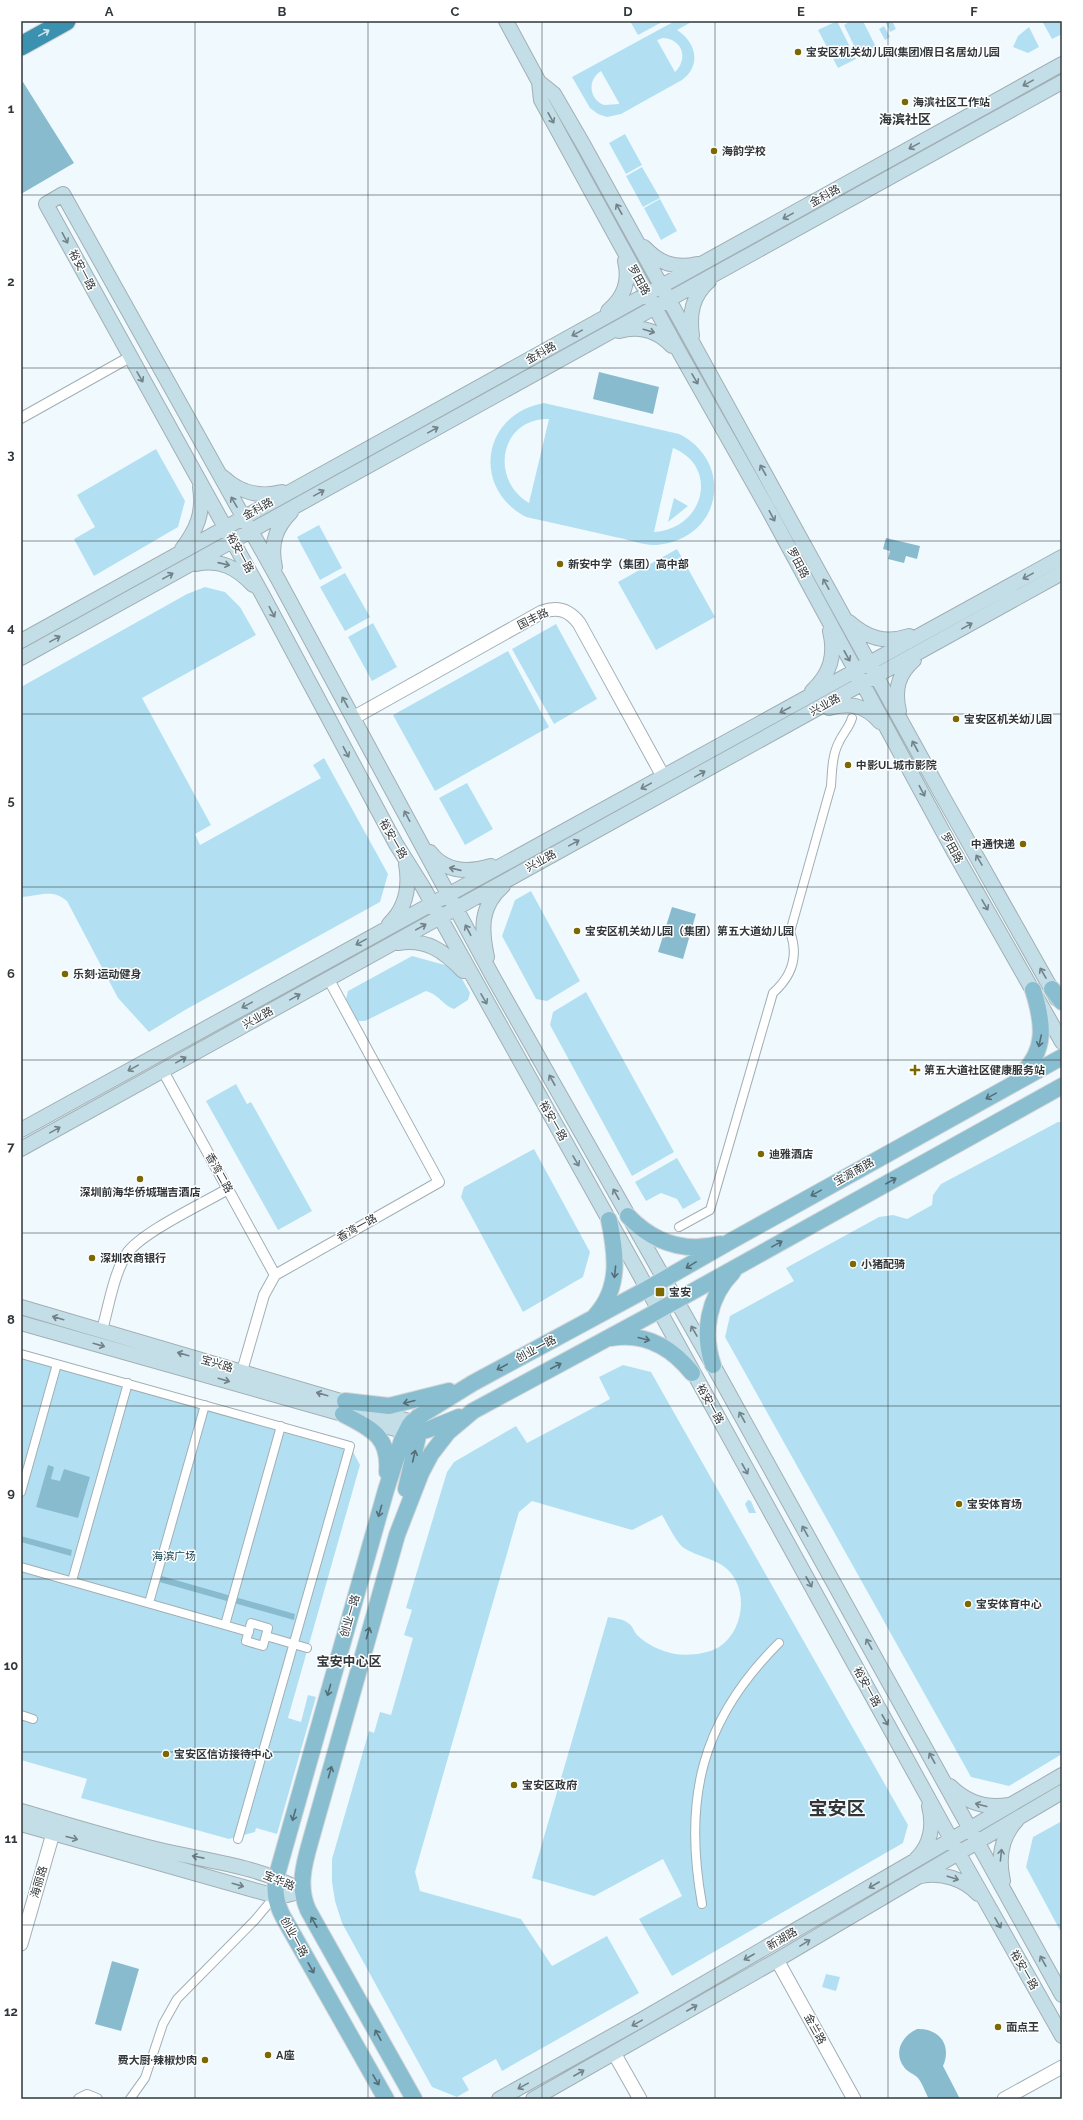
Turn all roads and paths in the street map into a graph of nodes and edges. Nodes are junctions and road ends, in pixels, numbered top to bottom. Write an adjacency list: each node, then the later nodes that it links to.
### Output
1 (66, 21): 3 (highway, one-way to 1)
2 (506, 21): 5 (main road, 罗田路)
3 (21, 46)
4 (1059, 76): 8 (main road, 金科路, one-way to 8); 9 (main road, 金科路)
5 (539, 82): 6 (main road, 罗田路, one-way to 5); 7 (main road, 罗田路, one-way to 7)
6 (633, 236): 8 (main road); 10 (main road, 罗田路)
7 (620, 245): 11 (main road, 罗田路); 14 (main road)
8 (712, 258): 10 (main road, 金科路)
9 (720, 271): 12 (main road, 金科路); 16 (main road)
10 (661, 286): 11 (main road, 金科路); 12 (main road, 罗田路)
11 (647, 294): 13 (main road, 罗田路); 14 (main road, 金科路)
12 (669, 300): 13 (main road, 金科路); 16 (main road, 罗田路)
13 (655, 308): 15 (main road, 金科路); 17 (main road, 罗田路)
14 (594, 324): 22 (main road, 金科路, one-way to 22)
15 (598, 339): 17 (main road, one-way to 17); 23 (main road, 金科路, one-way to 15)
16 (697, 352): 34 (main road, 罗田路, one-way to 16)
17 (681, 355): 35 (main road, 罗田路, one-way to 35)
18 (130, 357): 19 (street); 20 (main road, 裕安一路, one-way to 18); 21 (main road, 裕安一路, one-way to 21)
19 (21, 418)
20 (217, 471): 22 (main road); 24 (main road, 裕安一路, one-way to 20)
21 (200, 481): 25 (main road, 裕安一路); 28 (main road)
22 (296, 488): 24 (main road, 金科路)
23 (302, 502): 26 (main road, 金科路); 32 (main road)
24 (243, 517): 25 (main road, 金科路); 26 (main road, 裕安一路)
25 (225, 527): 27 (main road, 裕安一路); 28 (main road, 金科路)
26 (251, 530): 27 (main road, 金科路); 32 (main road, 裕安一路)
27 (233, 540): 30 (main road, 金科路); 33 (main road, 裕安一路)
28 (179, 553): 37 (main road, 金科路)
29 (1062, 557): 36 (main road, 兴业路, one-way to 36)
30 (185, 566): 33 (main road, one-way to 33); 40 (main road, 金科路, one-way to 30)
31 (1062, 573): 39 (main road, 兴业路, one-way to 31)
32 (279, 581): 47 (main road, 裕安一路, one-way to 32)
33 (262, 594): 53 (main road, 裕安一路, one-way to 53)
34 (840, 610): 36 (main road); 41 (main road, 罗田路)
35 (827, 617): 42 (main road, 罗田路, one-way to 42); 45 (main road)
36 (928, 631): 41 (main road, 兴业路)
37 (28, 636): 38 (main road, 金科路)
38 (21, 642)
39 (933, 646): 43 (main road, 兴业路); 49 (main road)
40 (21, 658)
41 (869, 663): 42 (main road, 兴业路); 43 (main road, 罗田路)
42 (856, 671): 44 (main road, 罗田路); 45 (main road, 兴业路)
43 (877, 676): 44 (main road, 兴业路); 49 (main road, 罗田路)
44 (863, 684): 46 (main road, 兴业路); 50 (main road, 罗田路)
45 (802, 701): 51 (main road, 兴业路, one-way to 51)
46 (810, 714): 50 (main road); 55 (main road, 兴业路, one-way to 46)
47 (353, 718): 51 (street, 国丰路); 52 (main road, 裕安一路, one-way to 47)
48 (852, 718): 83 (street)
49 (906, 728): 65 (main road, 罗田路, one-way to 49)
50 (892, 735): 66 (main road, 罗田路, one-way to 66)
51 (663, 776): 54 (main road, 兴业路, one-way to 54)
52 (416, 834): 54 (main road, one-way to 52); 56 (main road, 裕安一路)
53 (396, 844): 57 (main road, 裕安一路); 60 (main road)
54 (519, 856): 56 (main road, 兴业路)
55 (528, 869): 58 (main road, 兴业路); 62 (main road)
56 (449, 894): 57 (main road, 兴业路); 58 (main road, 裕安一路)
57 (432, 904): 59 (main road, 裕安一路); 60 (main road, 兴业路)
58 (456, 907): 59 (main road, 兴业路); 62 (main road, 裕安一路, one-way to 58)
59 (439, 917): 61 (main road, 兴业路, one-way to 59); 64 (main road, 裕安一路)
60 (378, 933): 76 (main road, 兴业路, one-way to 76)
61 (388, 946): 63 (main road, 兴业路); 64 (main road)
62 (493, 977): 81 (main road, 裕安一路, one-way to 62)
63 (328, 978): 71 (main road, 兴业路, one-way to 63); 86 (street, 香湾一路)
64 (475, 984): 82 (main road, 裕安一路, one-way to 82)
65 (1052, 989): 67 (main road); 68 (main road, 罗田路)
66 (1033, 990): 69 (main road, 罗田路); 72 (main road, one-way to 72)
67 (1062, 1002)
68 (1062, 1007)
69 (1062, 1042)
70 (1062, 1057): 72 (main road, 宝源南路)
71 (163, 1071): 79 (main road, 兴业路, one-way to 71); 80 (street, 香湾二路)
72 (1007, 1086): 84 (main road, 宝源南路, one-way to 84)
73 (1062, 1086): 75 (main road)
74 (1062, 1099): 75 (main road)
75 (1029, 1104): 85 (main road, one-way to 75)
76 (59, 1108): 77 (main road); 78 (main road, 兴业路)
77 (21, 1121)
78 (21, 1130)
79 (24, 1148)
80 (228, 1189): 86 (street, 香湾二路); 94 (street)
81 (628, 1216): 84 (main road); 87 (main road, 裕安一路)
82 (609, 1220): 88 (main road, 裕安一路); 92 (main road, one-way to 92)
83 (679, 1228)
84 (731, 1241): 87 (main road, 宝源南路, one-way to 87)
85 (743, 1263): 89 (main road); 98 (main road)
86 (275, 1275): 99 (street)
87 (664, 1280): 88 (main road, 宝源南路); 89 (main road, 裕安一路)
88 (647, 1289): 91 (main road, 裕安一路); 92 (main road, 创业一路)
89 (676, 1301): 91 (main road); 98 (main road, 裕安一路, one-way to 89)
90 (21, 1307): 94 (main road, 宝兴路, one-way to 90)
91 (659, 1310): 95 (main road, 创业一路); 100 (main road, 裕安一路)
92 (592, 1320): 101 (main road, 创业一路, one-way to 101)
93 (21, 1323): 104 (main road, 宝兴路, one-way to 104)
94 (102, 1330): 99 (main road, 宝兴路, one-way to 94)
95 (606, 1339): 100 (main road, one-way to 100); 105 (main road, 创业一路, one-way to 95)
96 (21, 1354): 97 (street)
97 (57, 1364): 102 (street); 109 (street)
98 (713, 1365): 121 (main road, 裕安一路, one-way to 98)
99 (242, 1371): 104 (main road, 宝兴路, one-way to 99)
100 (692, 1373): 122 (main road, 裕安一路, one-way to 122)
101 (473, 1383): 104 (main road, one-way to 104); 107 (main road, 创业一路)
102 (128, 1384): 103 (street); 112 (street)
103 (205, 1405): 106 (street); 113 (street)
104 (344, 1408): 107 (main road, 宝兴路); 108 (main road)
105 (473, 1411): 107 (main road); 110 (main road, 创业一路)
106 (281, 1426): 114 (street); 116 (street)
107 (412, 1429): 108 (main road, 创业一路); 110 (main road, one-way to 107)
108 (386, 1490): 134 (main road, 创业一路, one-way to 134)
109 (21, 1492)
110 (397, 1535): 135 (main road, 创业一路, one-way to 110)
111 (21, 1566): 112 (street)
112 (72, 1581): 113 (street)
113 (149, 1603): 114 (street)
114 (225, 1625): 116 (street)
115 (779, 1643): 138 (street)
116 (293, 1644): 117 (street); 129 (street)
117 (307, 1648)
118 (21, 1715): 119 (street)
119 (33, 1719)
120 (1062, 1775): 123 (main road, 新湖路)
121 (945, 1781): 124 (main road, one-way to 121); 128 (main road, 裕安一路)
122 (924, 1790): 130 (main road, 裕安一路); 132 (main road)
123 (1053, 1791): 124 (main road, 新湖路)
124 (1023, 1807): 128 (main road, 新湖路); 136 (main road, one-way to 124)
125 (21, 1811): 127 (main road, 宝华路)
126 (21, 1824): 127 (main road, 宝华路)
127 (54, 1827): 131 (main road, 宝华路, one-way to 127); 133 (main road, 宝华路, one-way to 133); 140 (street, 海丽路)
128 (974, 1835): 130 (main road, 新湖路); 136 (main road, 裕安一路)
129 (238, 1839)
130 (955, 1846): 132 (main road, 新湖路); 139 (main road, 裕安一路)
131 (218, 1862): 133 (main road); 134 (main road, 宝华路)
132 (911, 1872): 139 (main road, one-way to 139); 141 (main road, 新湖路, one-way to 132); 142 (main road, 新湖路, one-way to 142)
133 (214, 1878): 137 (main road, 宝华路, one-way to 137)
134 (276, 1878): 135 (main road, 宝华路); 137 (main road, 创业一路)
135 (302, 1891): 137 (main road, 宝华路); 148 (main road, 创业一路, one-way to 135)
136 (1005, 1893): 144 (main road, 裕安一路, one-way to 136)
137 (275, 1896): 149 (main road, 创业一路, one-way to 149); 152 (street)
138 (702, 1904)
139 (988, 1906): 145 (main road, 裕安一路, one-way to 145)
140 (21, 1944)
141 (777, 1960): 143 (main road, 新湖路); 158 (street, 金兰路)
142 (717, 1976): 143 (main road); 155 (main road, 新湖路, one-way to 155)
143 (724, 1990): 146 (main road, 新湖路, one-way to 143)
144 (1062, 1995)
145 (1062, 2036)
146 (614, 2053): 156 (main road, 新湖路, one-way to 146); 157 (street)
147 (1062, 2067): 159 (street)
148 (404, 2081): 153 (main road, 创业一路); 154 (main road)
149 (386, 2098)
150 (79, 2099): 151 (street)
151 (98, 2099)
152 (130, 2099)
153 (414, 2099)
154 (423, 2099)
155 (499, 2099)
156 (533, 2099)
157 (640, 2099)
158 (854, 2099)
159 (1004, 2099)

